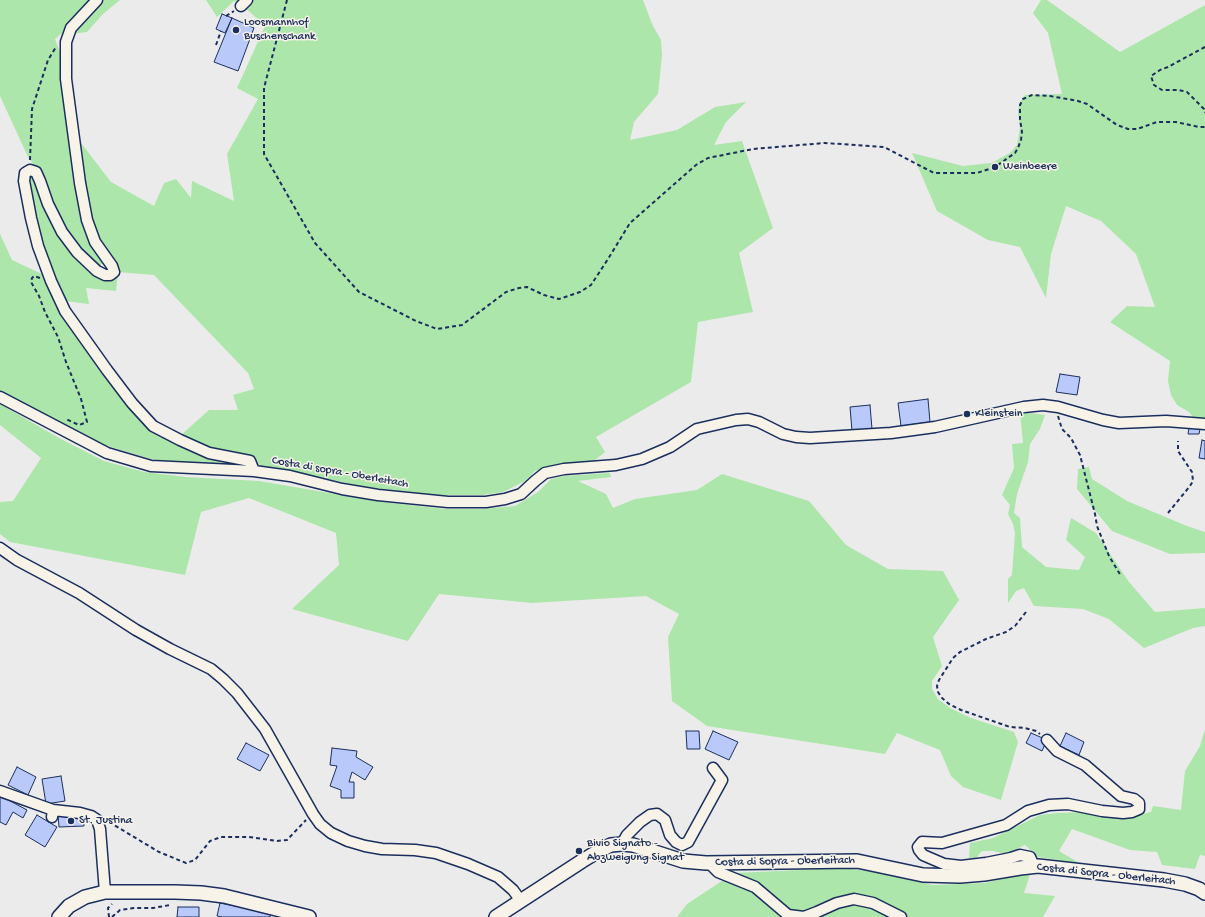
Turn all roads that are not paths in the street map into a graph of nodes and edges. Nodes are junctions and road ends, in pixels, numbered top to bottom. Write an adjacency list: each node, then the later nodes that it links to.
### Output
1 (97, 0): 4 (street)
2 (0, 397): 4 (street, Costa di sopra - Oberleitach)
3 (1205, 424): 4 (street, Costa di sopra - Oberleitach)
4 (254, 471)
5 (0, 548): 14 (street)
6 (1047, 740): 11 (street)
7 (713, 768): 9 (street)
8 (0, 791): 12 (street)
9 (622, 844): 10 (main road, Costa di Sopra - Oberleitach); 14 (main road, Costa di Sopra - Oberleitach)
10 (710, 864): 11 (main road, Costa di Sopra - Oberleitach); 18 (street)
11 (1034, 866): 13 (main road, Costa di Sopra - Oberleitach)
12 (105, 892): 15 (main road); 16 (main road)
13 (1205, 893)
14 (521, 901): 17 (main road, Costa di Sopra - Oberleitach)
15 (59, 917)
16 (309, 917)
17 (496, 917)
18 (901, 917)

